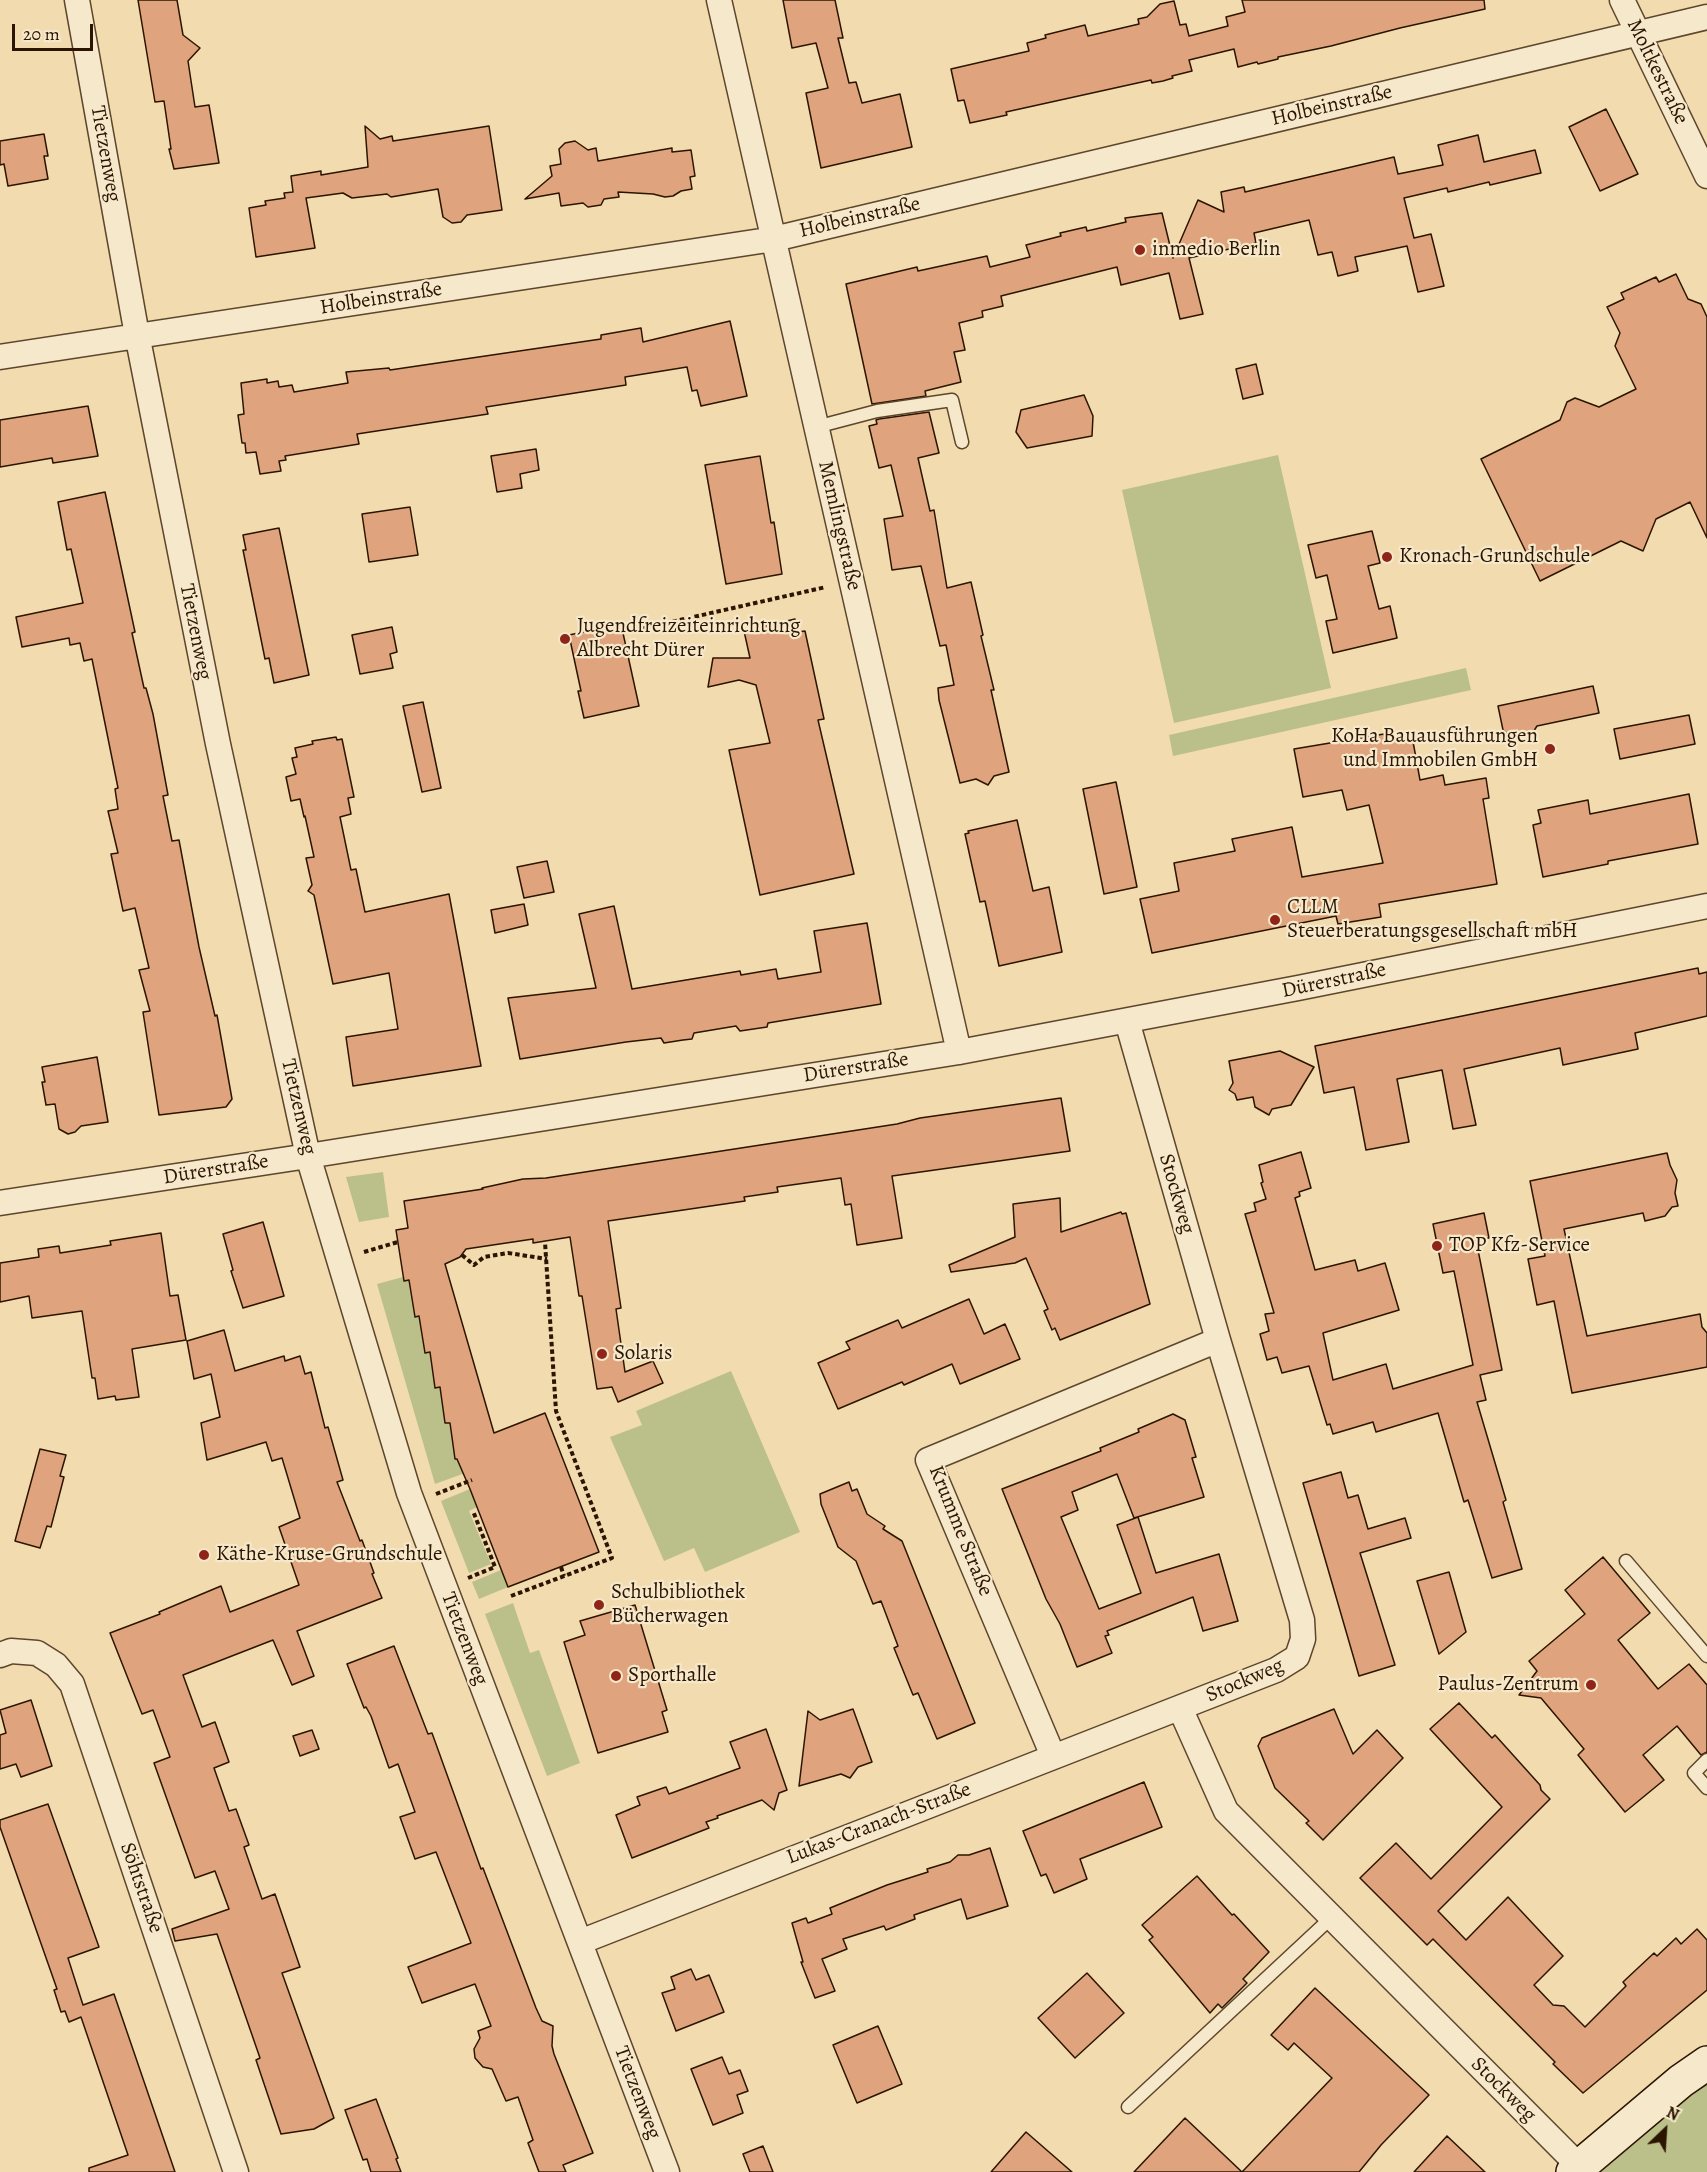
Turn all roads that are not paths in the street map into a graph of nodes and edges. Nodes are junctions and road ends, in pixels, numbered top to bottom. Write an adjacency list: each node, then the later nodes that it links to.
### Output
1 (77, 0): 8 (street, Tietzenweg)
2 (720, 0): 7 (street, Memlingstraße)
3 (1622, 0): 5 (street, Moltkestraße)
4 (1707, 17): 5 (street, Holbeinstraße)
5 (1638, 34): 6 (street, Moltkestraße); 7 (street, Holbeinstraße)
6 (1707, 176)
7 (774, 238): 8 (street, Holbeinstraße); 10 (street, Memlingstraße)
8 (137, 336): 9 (street, Holbeinstraße); 15 (street, Tietzenweg)
9 (0, 357)
10 (816, 427): 11 (lane); 14 (street, Memlingstraße)
11 (962, 442)
12 (1707, 906): 13 (street, Dürerstraße)
13 (1127, 1021): 14 (street, Dürerstraße); 17 (street, Stockweg)
14 (959, 1052): 15 (street, Dürerstraße)
15 (308, 1156): 16 (street, Dürerstraße); 26 (street, Tietzenweg)
16 (0, 1203)
17 (1218, 1340): 21 (street, Stockweg); 22 (street, Krumme Straße)
18 (1626, 1561): 20 (lane)
19 (0, 1655): 30 (street, Söhtstraße)
20 (1707, 1656)
21 (1180, 1708): 22 (street, Lukas-Cranach-Straße); 25 (street, Stockweg)
22 (1053, 1756): 26 (street, Lukas-Cranach-Straße)
23 (1707, 1760): 24 (lane)
24 (1707, 1788)
25 (1332, 1917): 28 (lane); 29 (street, Stockweg)
26 (580, 1942): 31 (street, Tietzenweg)
27 (1707, 2063): 29 (main road)
28 (1128, 2107)
29 (1576, 2169)
30 (236, 2172)
31 (667, 2172)

